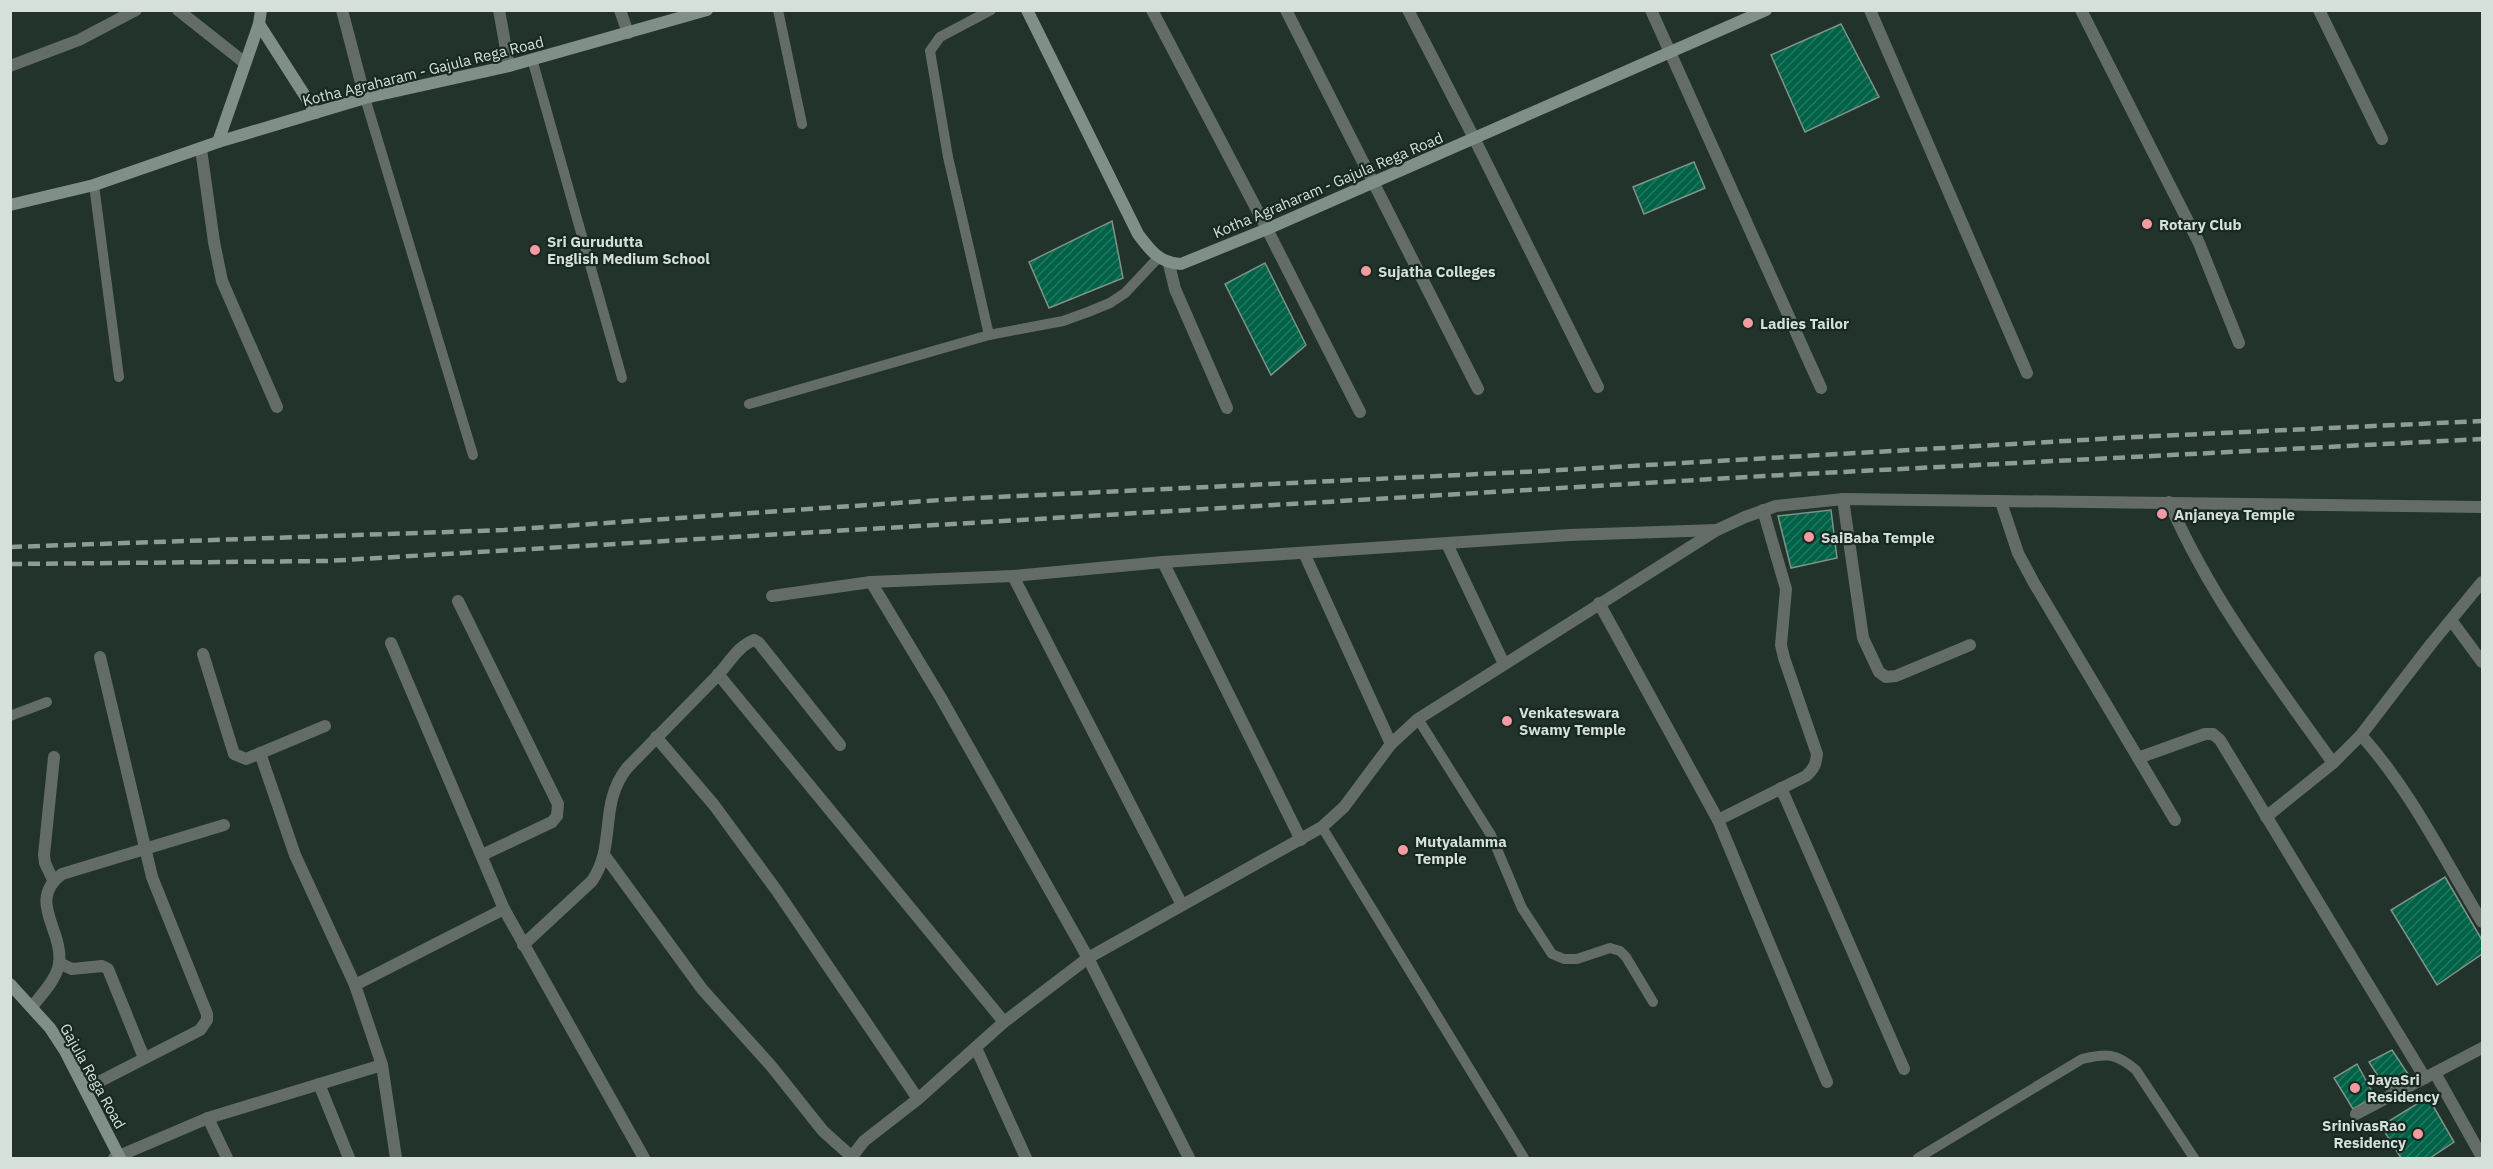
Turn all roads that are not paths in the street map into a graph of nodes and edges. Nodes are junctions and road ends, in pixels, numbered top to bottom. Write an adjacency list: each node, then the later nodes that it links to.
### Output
1 (136, 10): 24 (street)
2 (178, 10): 23 (street)
3 (261, 10): 19 (main road)
4 (342, 10): 26 (street)
5 (499, 10): 25 (street)
6 (620, 10): 20 (street)
7 (707, 10): 20 (main road, Kotha Agraharam - Gajula Rega Road)
8 (778, 10): 28 (lane)
9 (991, 10): 38 (lane)
10 (1027, 10): 37 (main road)
11 (1152, 10): 36 (street)
12 (1286, 10): 33 (street)
13 (1408, 10): 29 (street)
14 (1651, 10): 21 (street)
15 (1766, 10): 21 (main road, Kotha Agraharam - Gajula Rega Road)
16 (1870, 10): 40 (street)
17 (2081, 10): 39 (street)
18 (2319, 10): 30 (street)
19 (259, 24): 23 (main road); 27 (main road)
20 (628, 33): 22 (main road, Kotha Agraharam - Gajula Rega Road)
21 (1669, 53): 29 (main road, Kotha Agraharam - Gajula Rega Road); 44 (street)
22 (532, 59): 25 (main road, Kotha Agraharam - Gajula Rega Road); 42 (lane)
23 (245, 63): 31 (main road)
24 (10, 66)
25 (509, 66): 26 (main road, Kotha Agraharam - Gajula Rega Road)
26 (365, 98): 27 (main road, Kotha Agraharam - Gajula Rega Road); 50 (lane)
27 (316, 113): 31 (main road, Kotha Agraharam - Gajula Rega Road)
28 (802, 124)
29 (1474, 138): 33 (main road, Kotha Agraharam - Gajula Rega Road); 43 (street)
30 (2382, 139)
31 (218, 142): 32 (main road, Kotha Agraharam - Gajula Rega Road)
32 (201, 149): 34 (main road, Kotha Agraharam - Gajula Rega Road); 47 (street)
33 (1374, 182): 36 (main road, Kotha Agraharam - Gajula Rega Road); 45 (street)
34 (94, 185): 35 (main road, Kotha Agraharam - Gajula Rega Road); 41 (lane)
35 (10, 205)
36 (1267, 229): 37 (main road, Kotha Agraharam - Gajula Rega Road); 49 (street)
37 (1163, 261): 38 (lane); 48 (street)
38 (988, 335): 46 (lane)
39 (2239, 342)
40 (2027, 373)
41 (119, 377)
42 (622, 378)
43 (1598, 387)
44 (1821, 388)
45 (1478, 390)
46 (749, 404)
47 (277, 407)
48 (1227, 408)
49 (1360, 412)
50 (473, 454)
51 (1843, 500): 52 (street); 55 (street); 68 (street)
52 (2001, 502): 53 (street); 84 (street)
53 (2169, 502): 54 (street); 85 (street)
54 (2482, 507)
55 (1763, 510): 56 (street); 86 (street)
56 (1717, 530): 57 (street); 65 (street)
57 (1448, 544): 58 (street); 72 (street)
58 (1304, 553): 59 (street); 80 (street)
59 (1163, 562): 60 (street); 92 (street)
60 (1013, 576): 61 (street); 97 (street)
61 (871, 582): 63 (street); 101 (street)
62 (2482, 582): 66 (street)
63 (772, 596)
64 (458, 601): 94 (street)
65 (1599, 603): 72 (street); 88 (street)
66 (2451, 620): 71 (street); 78 (street)
67 (391, 643): 94 (street)
68 (1970, 645)
69 (203, 654): 82 (street)
70 (100, 657): 93 (street)
71 (2482, 662)
72 (1504, 663): 76 (street)
73 (718, 674): 79 (street); 81 (street); 107 (street)
74 (47, 702): 75 (lane)
75 (10, 716)
76 (1418, 718): 80 (street); 105 (lane)
77 (325, 726): 82 (street)
78 (2361, 735): 85 (street); 99 (street)
79 (656, 738): 95 (street); 117 (street)
80 (1391, 744): 91 (street)
81 (840, 745)
82 (260, 753): 104 (street)
83 (54, 757): 96 (street)
84 (2138, 758): 87 (street); 89 (street)
85 (2333, 763): 87 (street)
86 (1781, 788): 88 (street); 112 (street)
87 (2266, 817): 113 (street)
88 (1718, 820): 114 (street)
89 (2175, 820)
90 (224, 825): 93 (street)
91 (1322, 826): 92 (street); 129 (lane)
92 (1301, 840): 97 (street)
93 (144, 848): 96 (street); 110 (street)
94 (482, 855): 98 (street)
95 (605, 856): 100 (street); 126 (street)
96 (53, 880): 102 (street)
97 (1182, 905): 101 (street)
98 (504, 909): 100 (street); 104 (street)
99 (2482, 922)
100 (523, 945): 120 (street)
101 (1088, 958): 107 (street); 128 (street)
102 (59, 963): 106 (street); 110 (street)
103 (10, 984): 106 (main road, Gajula Rega Road)
104 (356, 985): 111 (street)
105 (1653, 1002)
106 (32, 1007): 116 (main road, Gajula Rega Road)
107 (1004, 1022): 108 (street)
108 (976, 1048): 117 (street); 127 (street)
109 (2482, 1048): 113 (street)
110 (144, 1058): 116 (street)
111 (382, 1065): 115 (street); 125 (street)
112 (1904, 1069)
113 (2430, 1076): 118 (street); 121 (street)
114 (1827, 1082)
115 (320, 1084): 119 (street); 124 (street)
116 (85, 1089): 122 (main road, Gajula Rega Road)
117 (918, 1099): 126 (street)
118 (2356, 1114)
119 (208, 1118): 122 (street); 123 (street)
120 (638, 1156)
121 (2482, 1157)
122 (118, 1158)
123 (227, 1158)
124 (349, 1158)
125 (396, 1158)
126 (851, 1158)
127 (1026, 1158)
128 (1189, 1158)
129 (1524, 1158)
130 (1918, 1158): 131 (lane)
131 (2194, 1158)

